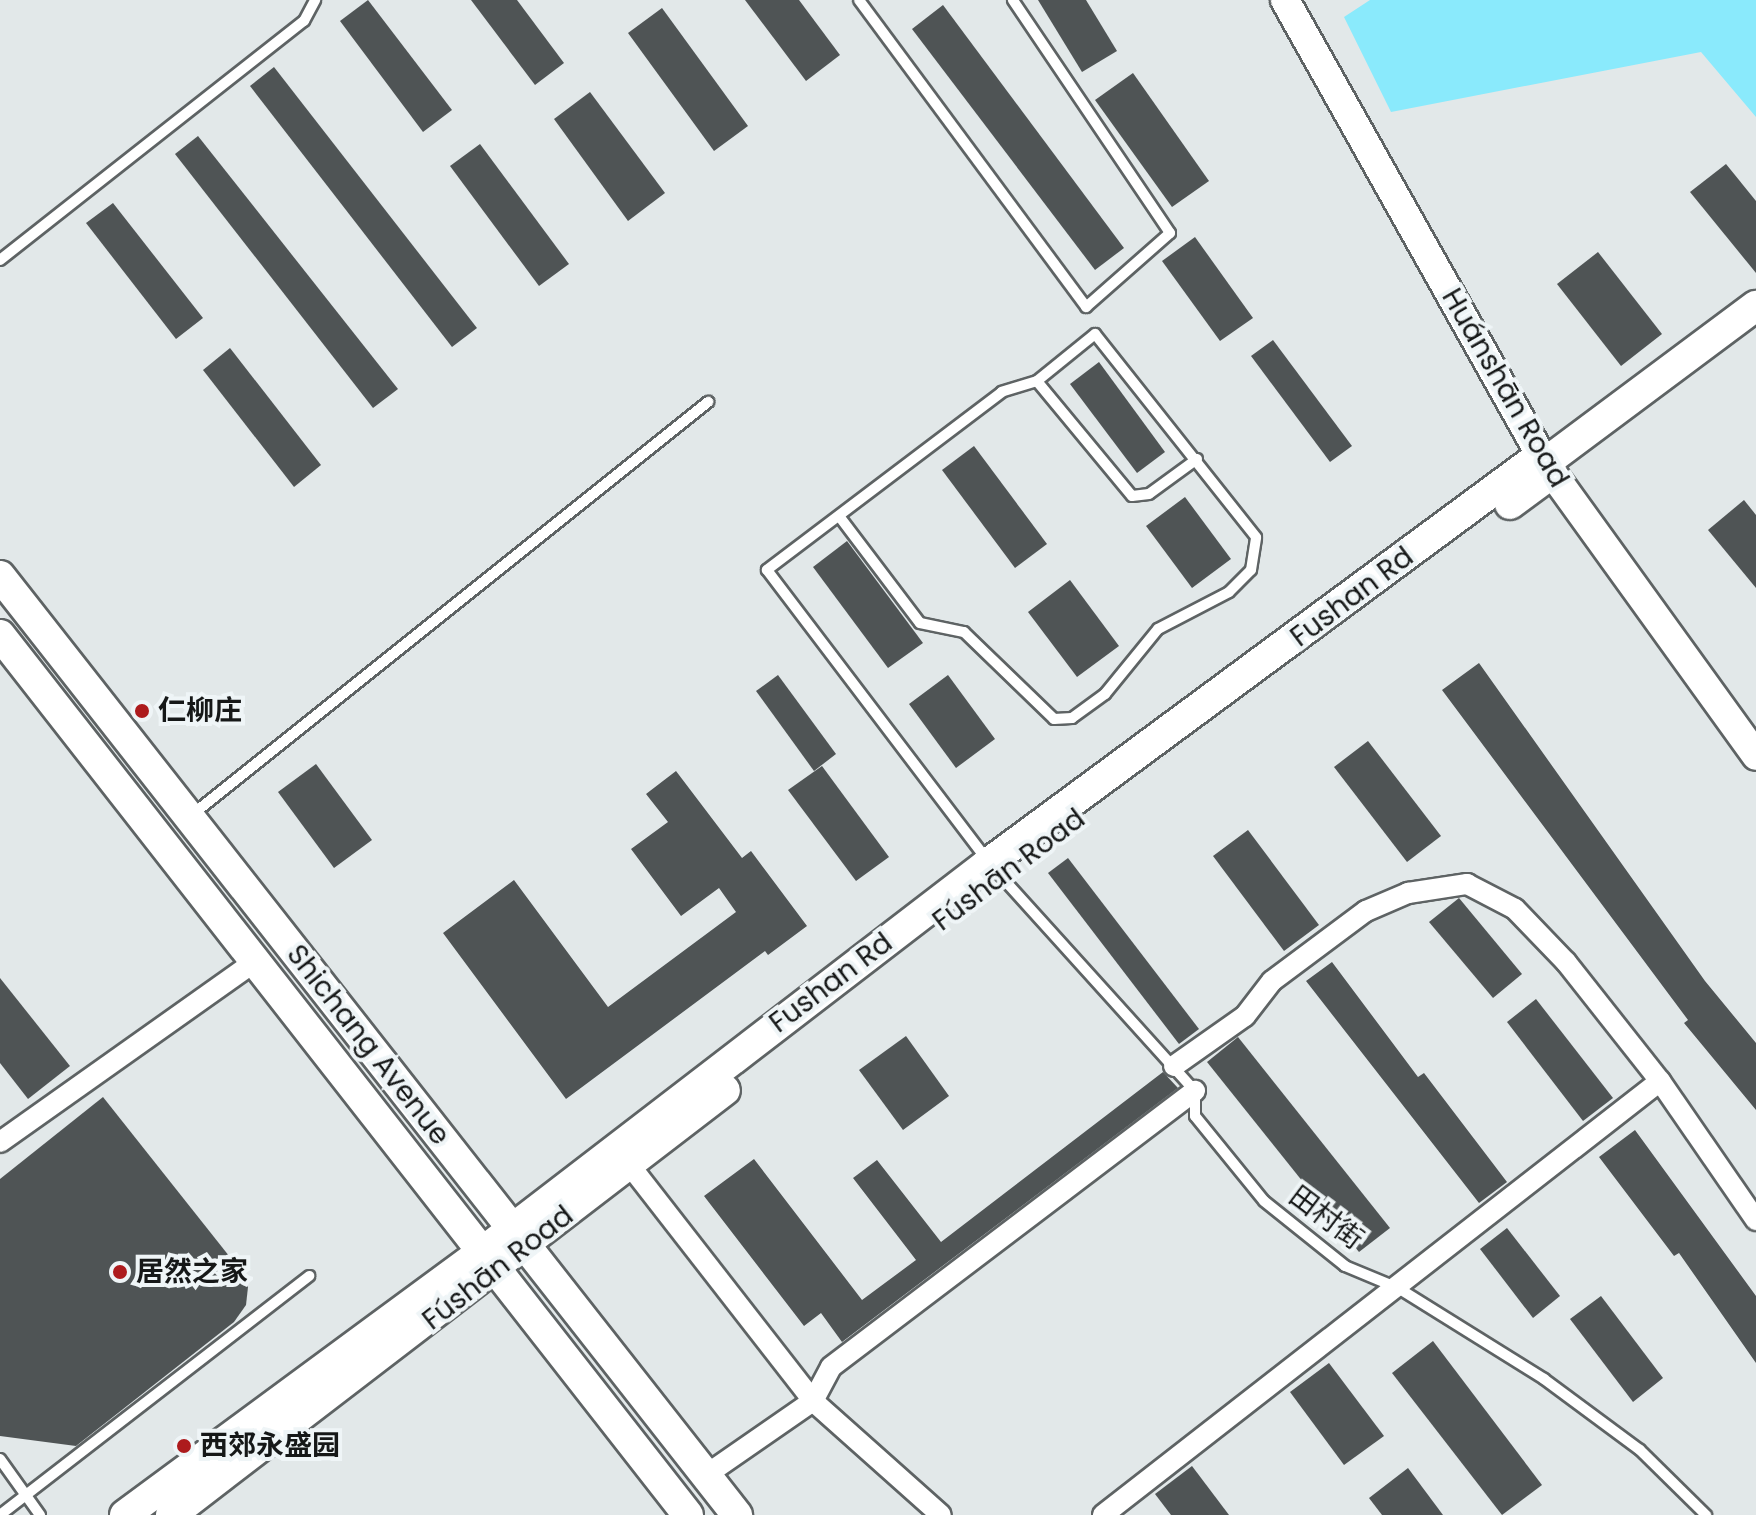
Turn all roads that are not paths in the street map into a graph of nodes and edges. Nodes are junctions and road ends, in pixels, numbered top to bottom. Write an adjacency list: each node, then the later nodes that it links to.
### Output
1 (315, 0): 5 (lane)
2 (859, 0): 3 (lane)
3 (1013, 0)
4 (1285, 0): 10 (main road, Huánshān Road)
5 (0, 260)
6 (1756, 306): 10 (main road, Fushan Rd)
7 (1037, 381): 9 (lane); 9 (lane); 11 (lane)
8 (708, 402): 15 (lane)
9 (1197, 459): 11 (lane)
10 (1546, 464): 14 (main road, Huánshān Road); 16 (main road, Fushan Rd)
11 (839, 516): 16 (lane, 田村街)
12 (0, 576): 15 (main road, Shichang Avenue)
13 (0, 635): 17 (main road, Shichang Avenue)
14 (1756, 756)
15 (192, 815): 24 (main road, Shichang Avenue)
16 (994, 869): 18 (lane, 田村街); 22 (main road, Fushan Rd)
17 (256, 961): 21 (street); 25 (main road, Shichang Avenue)
18 (1174, 1066): 19 (street); 20 (lane, 田村街)
19 (1660, 1081): 23 (street); 27 (street)
20 (1195, 1091): 27 (lane, 田村街); 28 (street)
21 (0, 1142)
22 (623, 1157): 24 (main road, Fushan Rd); 28 (street)
23 (1756, 1220)
24 (518, 1239): 25 (main road, Fushan Rd); 30 (main road, Shichang Avenue)
25 (488, 1262): 34 (main road, Fushan Rd); 35 (main road, Fúshān Road); 36 (main road, Shichang Avenue)
26 (309, 1276): 31 (lane)
27 (1398, 1288): 39 (street); 40 (lane, 田村街)
28 (813, 1401): 30 (street); 38 (street)
29 (0, 1459): 31 (lane)
30 (706, 1475): 37 (main road, Shichang Avenue)
31 (26, 1495): 32 (lane); 33 (lane)
32 (0, 1515)
33 (40, 1515)
34 (125, 1515)
35 (171, 1515)
36 (688, 1515)
37 (737, 1515)
38 (941, 1515)
39 (1103, 1515)
40 (1706, 1515)

